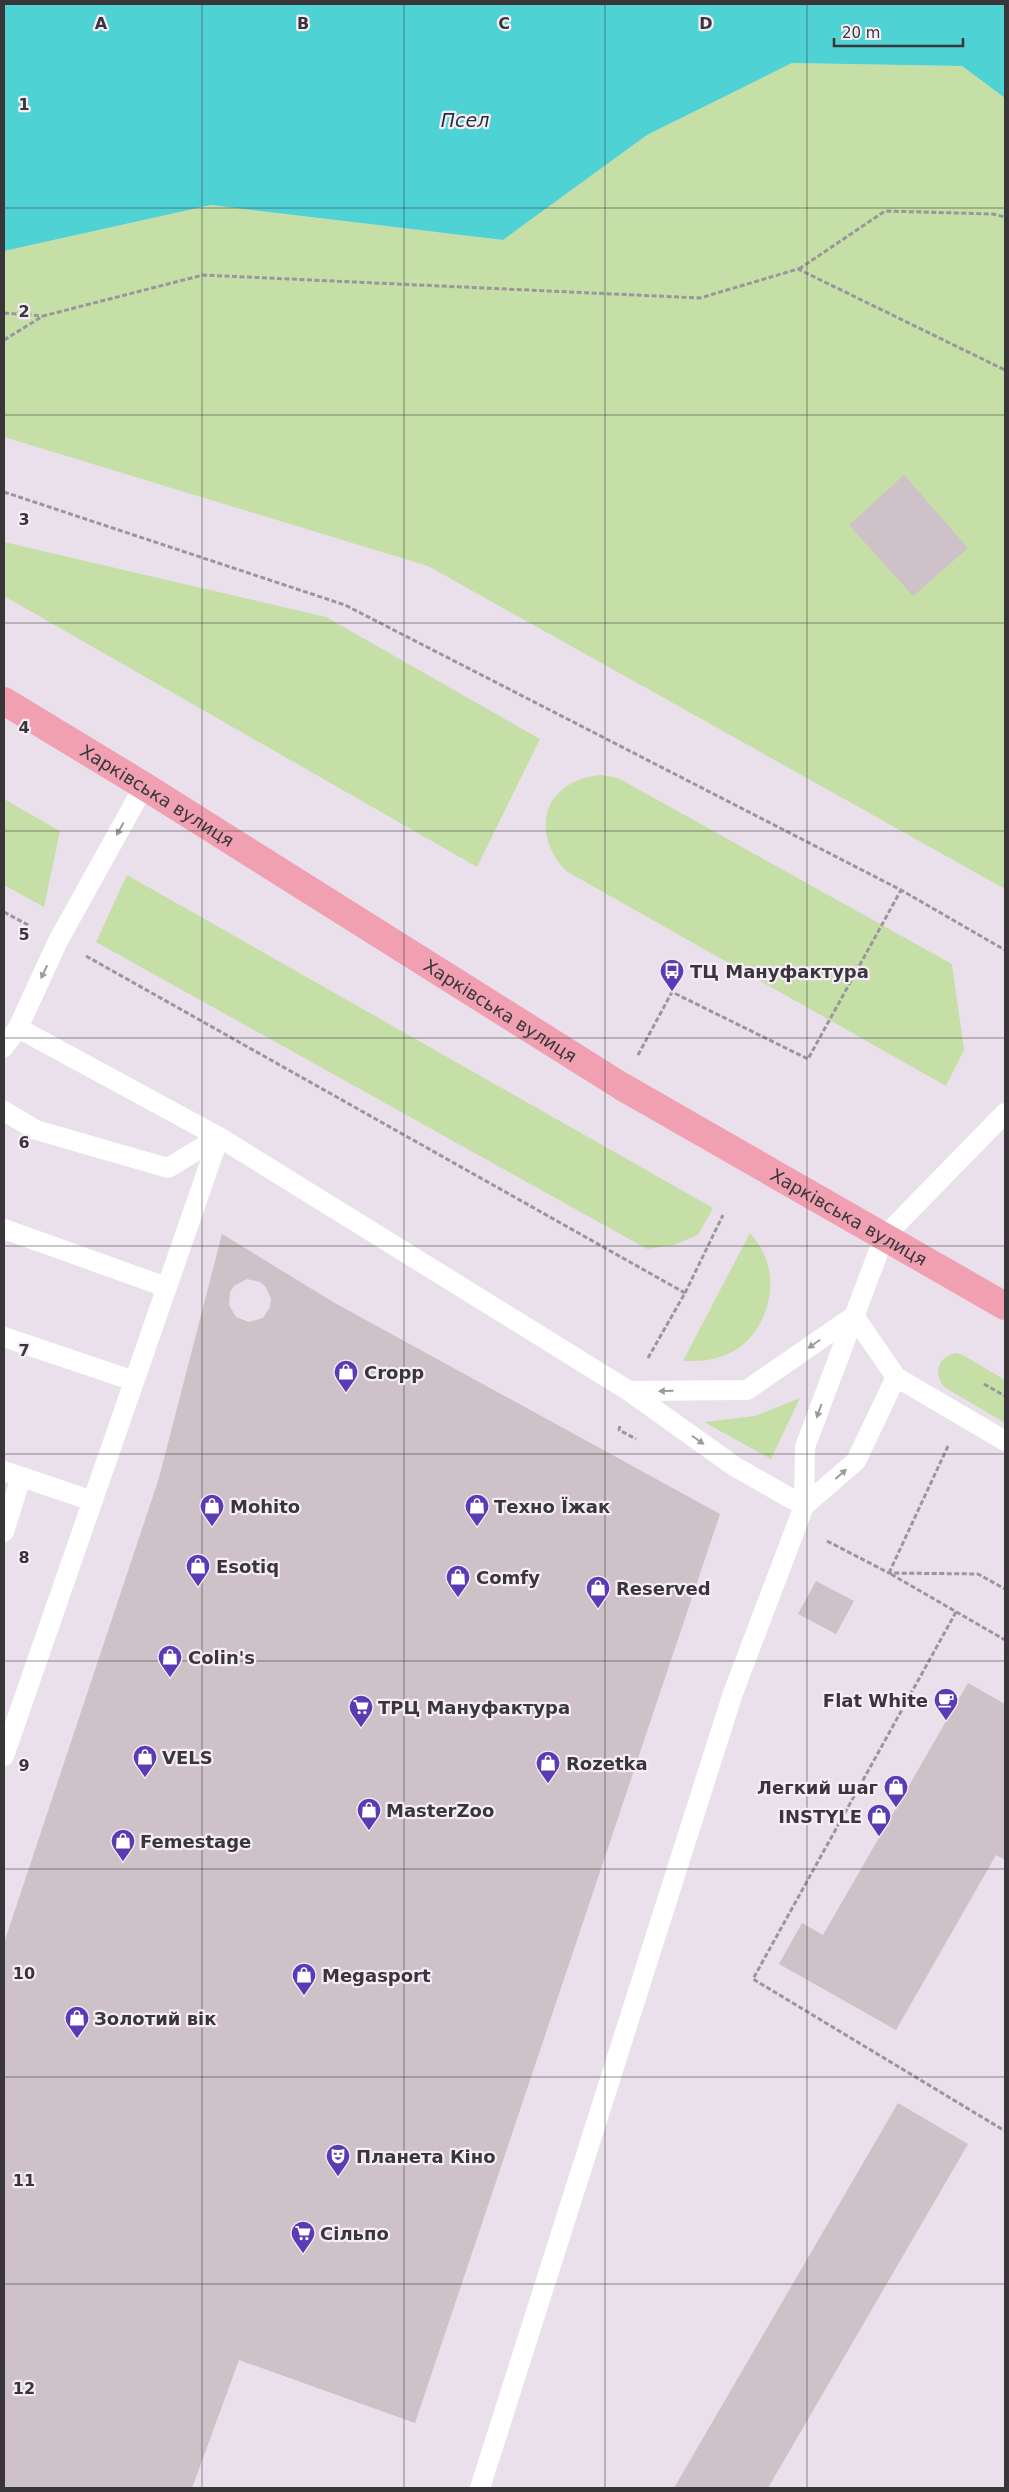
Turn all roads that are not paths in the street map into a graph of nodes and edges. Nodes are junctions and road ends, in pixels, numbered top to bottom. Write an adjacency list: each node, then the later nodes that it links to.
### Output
1 (4, 701): 2 (main road, Харківська вулиця)
2 (144, 786): 3 (lane, one-way to 3); 9 (main road, Харківська вулиця)
3 (18, 1028): 4 (lane); 7 (lane)
4 (4, 1047)
5 (4, 1111): 7 (lane)
6 (1003, 1120): 9 (lane)
7 (219, 1137): 10 (lane); 16 (lane)
8 (4, 1229): 10 (lane)
9 (884, 1237): 11 (main road, Харківська вулиця); 12 (lane)
10 (166, 1287): 15 (lane)
11 (1005, 1306)
12 (854, 1316): 14 (lane); 16 (lane, one-way to 16); 20 (lane, one-way to 20)
13 (4, 1337): 15 (lane)
14 (896, 1376): 17 (lane); 20 (lane, one-way to 14)
15 (134, 1381): 19 (lane)
16 (629, 1391): 20 (lane, one-way to 20)
17 (1005, 1441)
18 (13, 1474): 19 (lane); 21 (lane)
19 (92, 1501): 22 (lane)
20 (804, 1506): 23 (lane)
21 (4, 1532)
22 (4, 1756)
23 (480, 2488)

